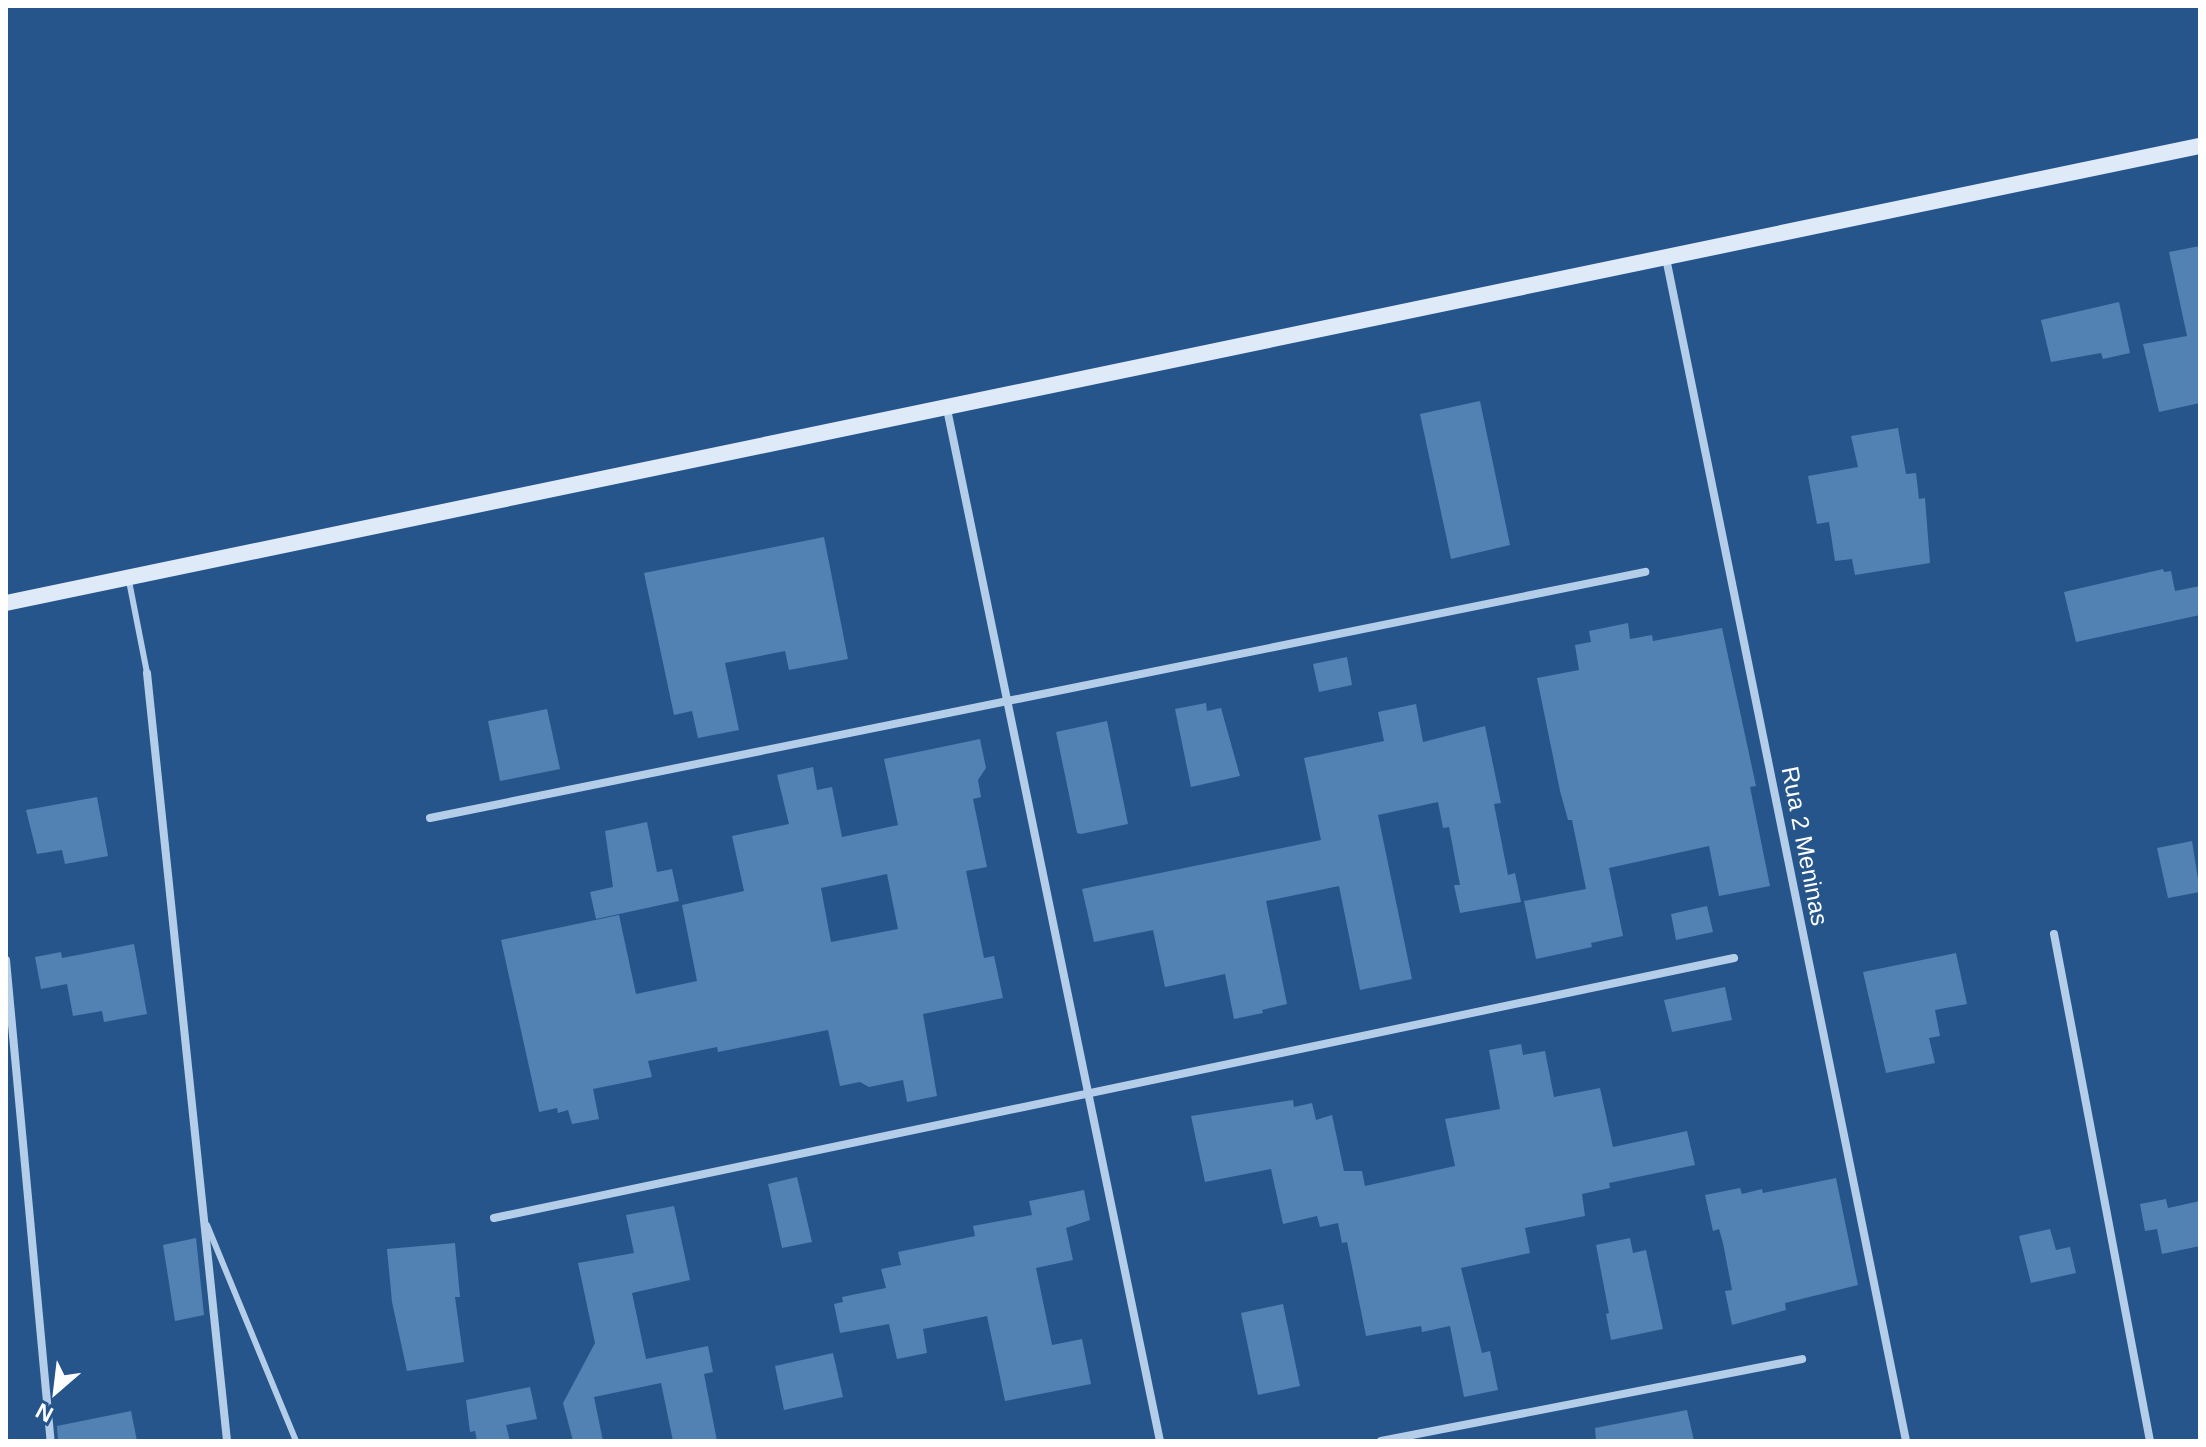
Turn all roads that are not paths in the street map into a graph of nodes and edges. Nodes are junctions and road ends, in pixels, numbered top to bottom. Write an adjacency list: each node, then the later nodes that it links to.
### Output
1 (2200, 146): 2 (main road)
2 (1666, 258): 3 (main road); 22 (street, Rua 2 Meninas)
3 (947, 409): 5 (main road); 8 (street)
4 (1645, 572): 8 (street)
5 (129, 577): 6 (main road); 7 (lane)
6 (6, 603)
7 (147, 673): 15 (street)
8 (1008, 703): 9 (street); 13 (street)
9 (430, 818)
10 (2054, 934): 23 (street)
11 (1734, 958): 13 (street)
12 (6, 960): 17 (street)
13 (1088, 1093): 14 (street); 20 (street)
14 (494, 1218)
15 (206, 1221): 18 (street); 19 (lane)
16 (1802, 1359): 21 (street)
17 (51, 1441)
18 (227, 1441)
19 (296, 1441)
20 (1160, 1441)
21 (1381, 1441)
22 (1906, 1441)
23 (2150, 1441)

